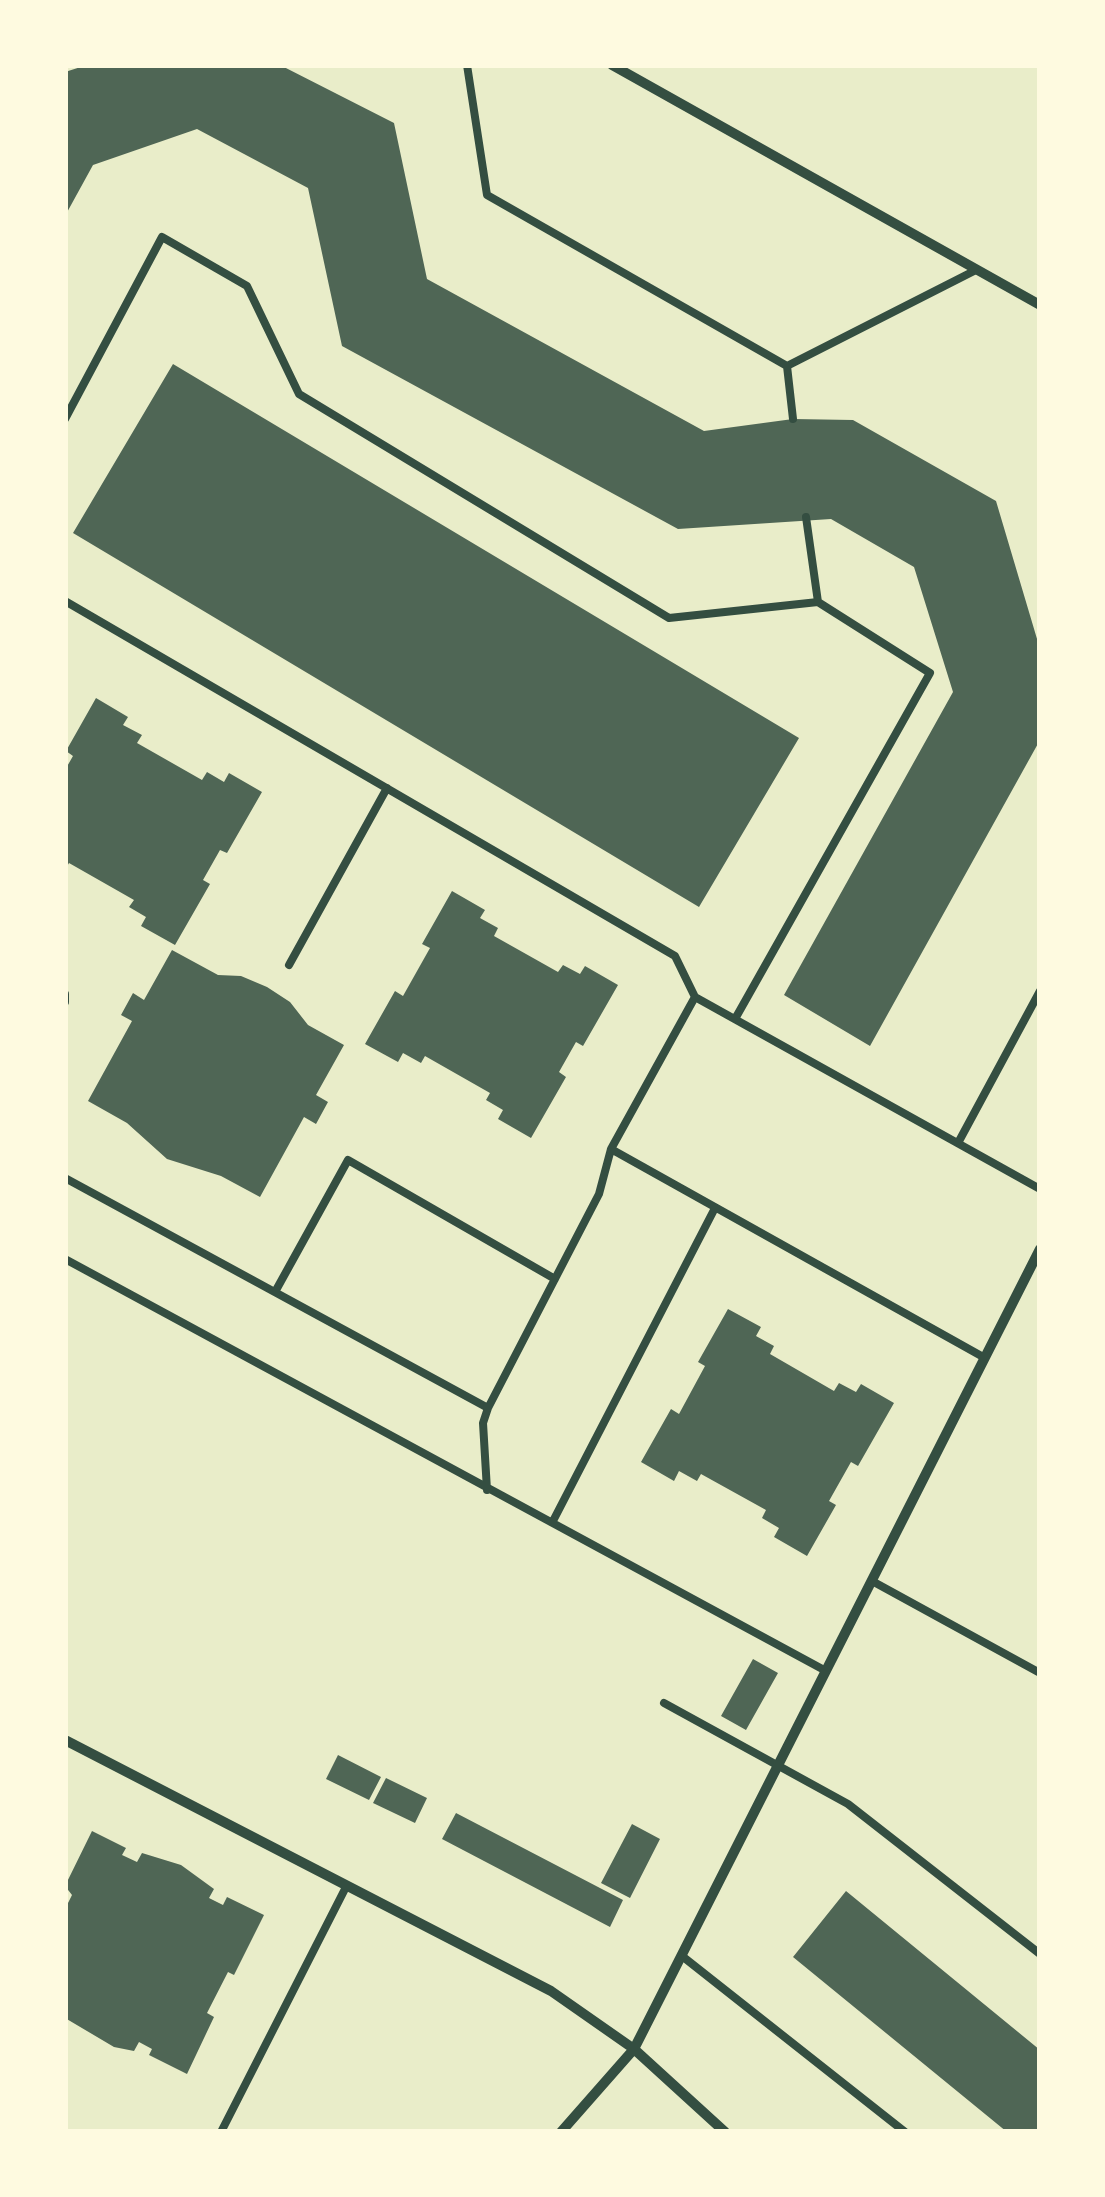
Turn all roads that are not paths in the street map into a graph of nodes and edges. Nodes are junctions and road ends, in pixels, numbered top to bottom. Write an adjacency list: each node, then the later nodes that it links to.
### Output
1 (467, 65): 5 (lane)
2 (614, 66): 3 (street)
3 (976, 270): 4 (street); 5 (lane)
4 (1040, 306)
5 (787, 366): 6 (lane)
6 (794, 419)
7 (65, 420): 10 (lane)
8 (806, 517): 10 (lane)
9 (65, 601): 11 (lane)
10 (818, 602): 17 (lane)
11 (387, 788): 12 (lane); 15 (lane)
12 (289, 965)
13 (1040, 992): 18 (lane)
14 (65, 994): 16 (lane)
15 (696, 997): 17 (lane); 19 (lane)
16 (65, 1002)
17 (735, 1019): 18 (lane)
18 (958, 1143): 21 (lane)
19 (611, 1150): 22 (lane); 25 (lane)
20 (65, 1178): 26 (lane)
21 (1040, 1189)
22 (715, 1208): 27 (lane); 30 (lane)
23 (1040, 1250): 27 (street)
24 (65, 1259): 29 (lane)
25 (555, 1279): 26 (lane); 28 (lane)
26 (275, 1292): 28 (lane)
27 (985, 1358): 31 (street)
28 (488, 1408): 29 (lane)
29 (487, 1490): 30 (lane)
30 (553, 1522): 32 (lane)
31 (872, 1581): 32 (street); 33 (lane)
32 (826, 1671): 36 (street)
33 (1040, 1673)
34 (664, 1703): 36 (lane)
35 (65, 1740): 37 (street)
36 (779, 1764): 38 (lane); 39 (street)
37 (346, 1887): 40 (street); 41 (lane)
38 (1040, 1954)
39 (682, 1956): 40 (street); 44 (lane)
40 (634, 2049): 42 (street); 43 (street)
41 (221, 2132)
42 (561, 2132)
43 (725, 2132)
44 (905, 2132)

